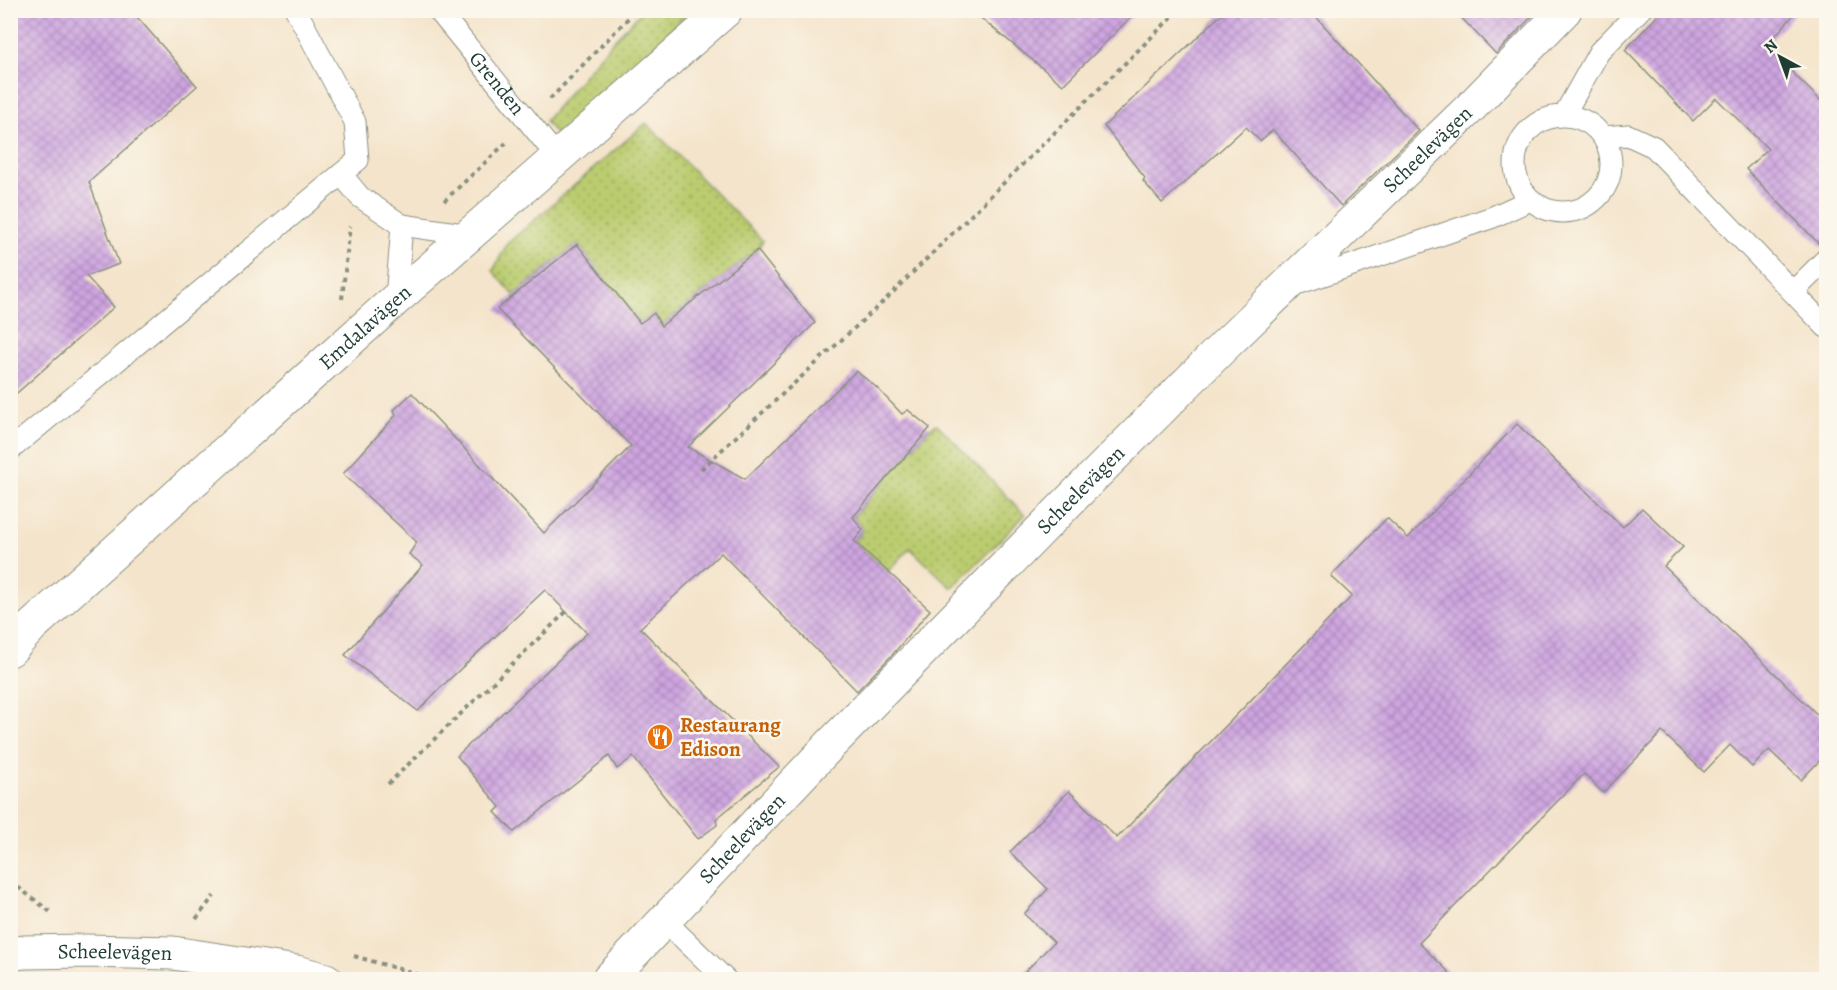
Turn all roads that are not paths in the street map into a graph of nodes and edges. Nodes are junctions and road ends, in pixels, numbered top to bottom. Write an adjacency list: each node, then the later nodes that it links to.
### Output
1 (296, 10): 9 (lane)
2 (438, 10): 8 (lane, Grenden)
3 (726, 10): 8 (street, Emdalavägen)
4 (1565, 10): 14 (street, Scheelevägen)
5 (1640, 10): 6 (lane)
6 (1564, 115): 7 (lane); 10 (lane)
7 (1604, 137): 10 (lane); 15 (lane)
8 (558, 158): 12 (street, Emdalavägen)
9 (341, 174): 11 (lane); 18 (lane)
10 (1530, 200): 14 (lane)
11 (402, 225): 12 (lane); 16 (lane)
12 (470, 235): 16 (street, Emdalavägen)
13 (1827, 259): 15 (lane)
14 (1285, 288): 20 (street, Scheelevägen)
15 (1793, 292): 17 (lane)
16 (396, 299): 19 (street, Emdalavägen)
17 (1827, 327)
18 (10, 450)
19 (10, 650)
20 (664, 920): 23 (street, Scheelevägen); 24 (lane)
21 (10, 954): 22 (street, Scheelevägen)
22 (326, 980)
23 (608, 980)
24 (726, 980)

